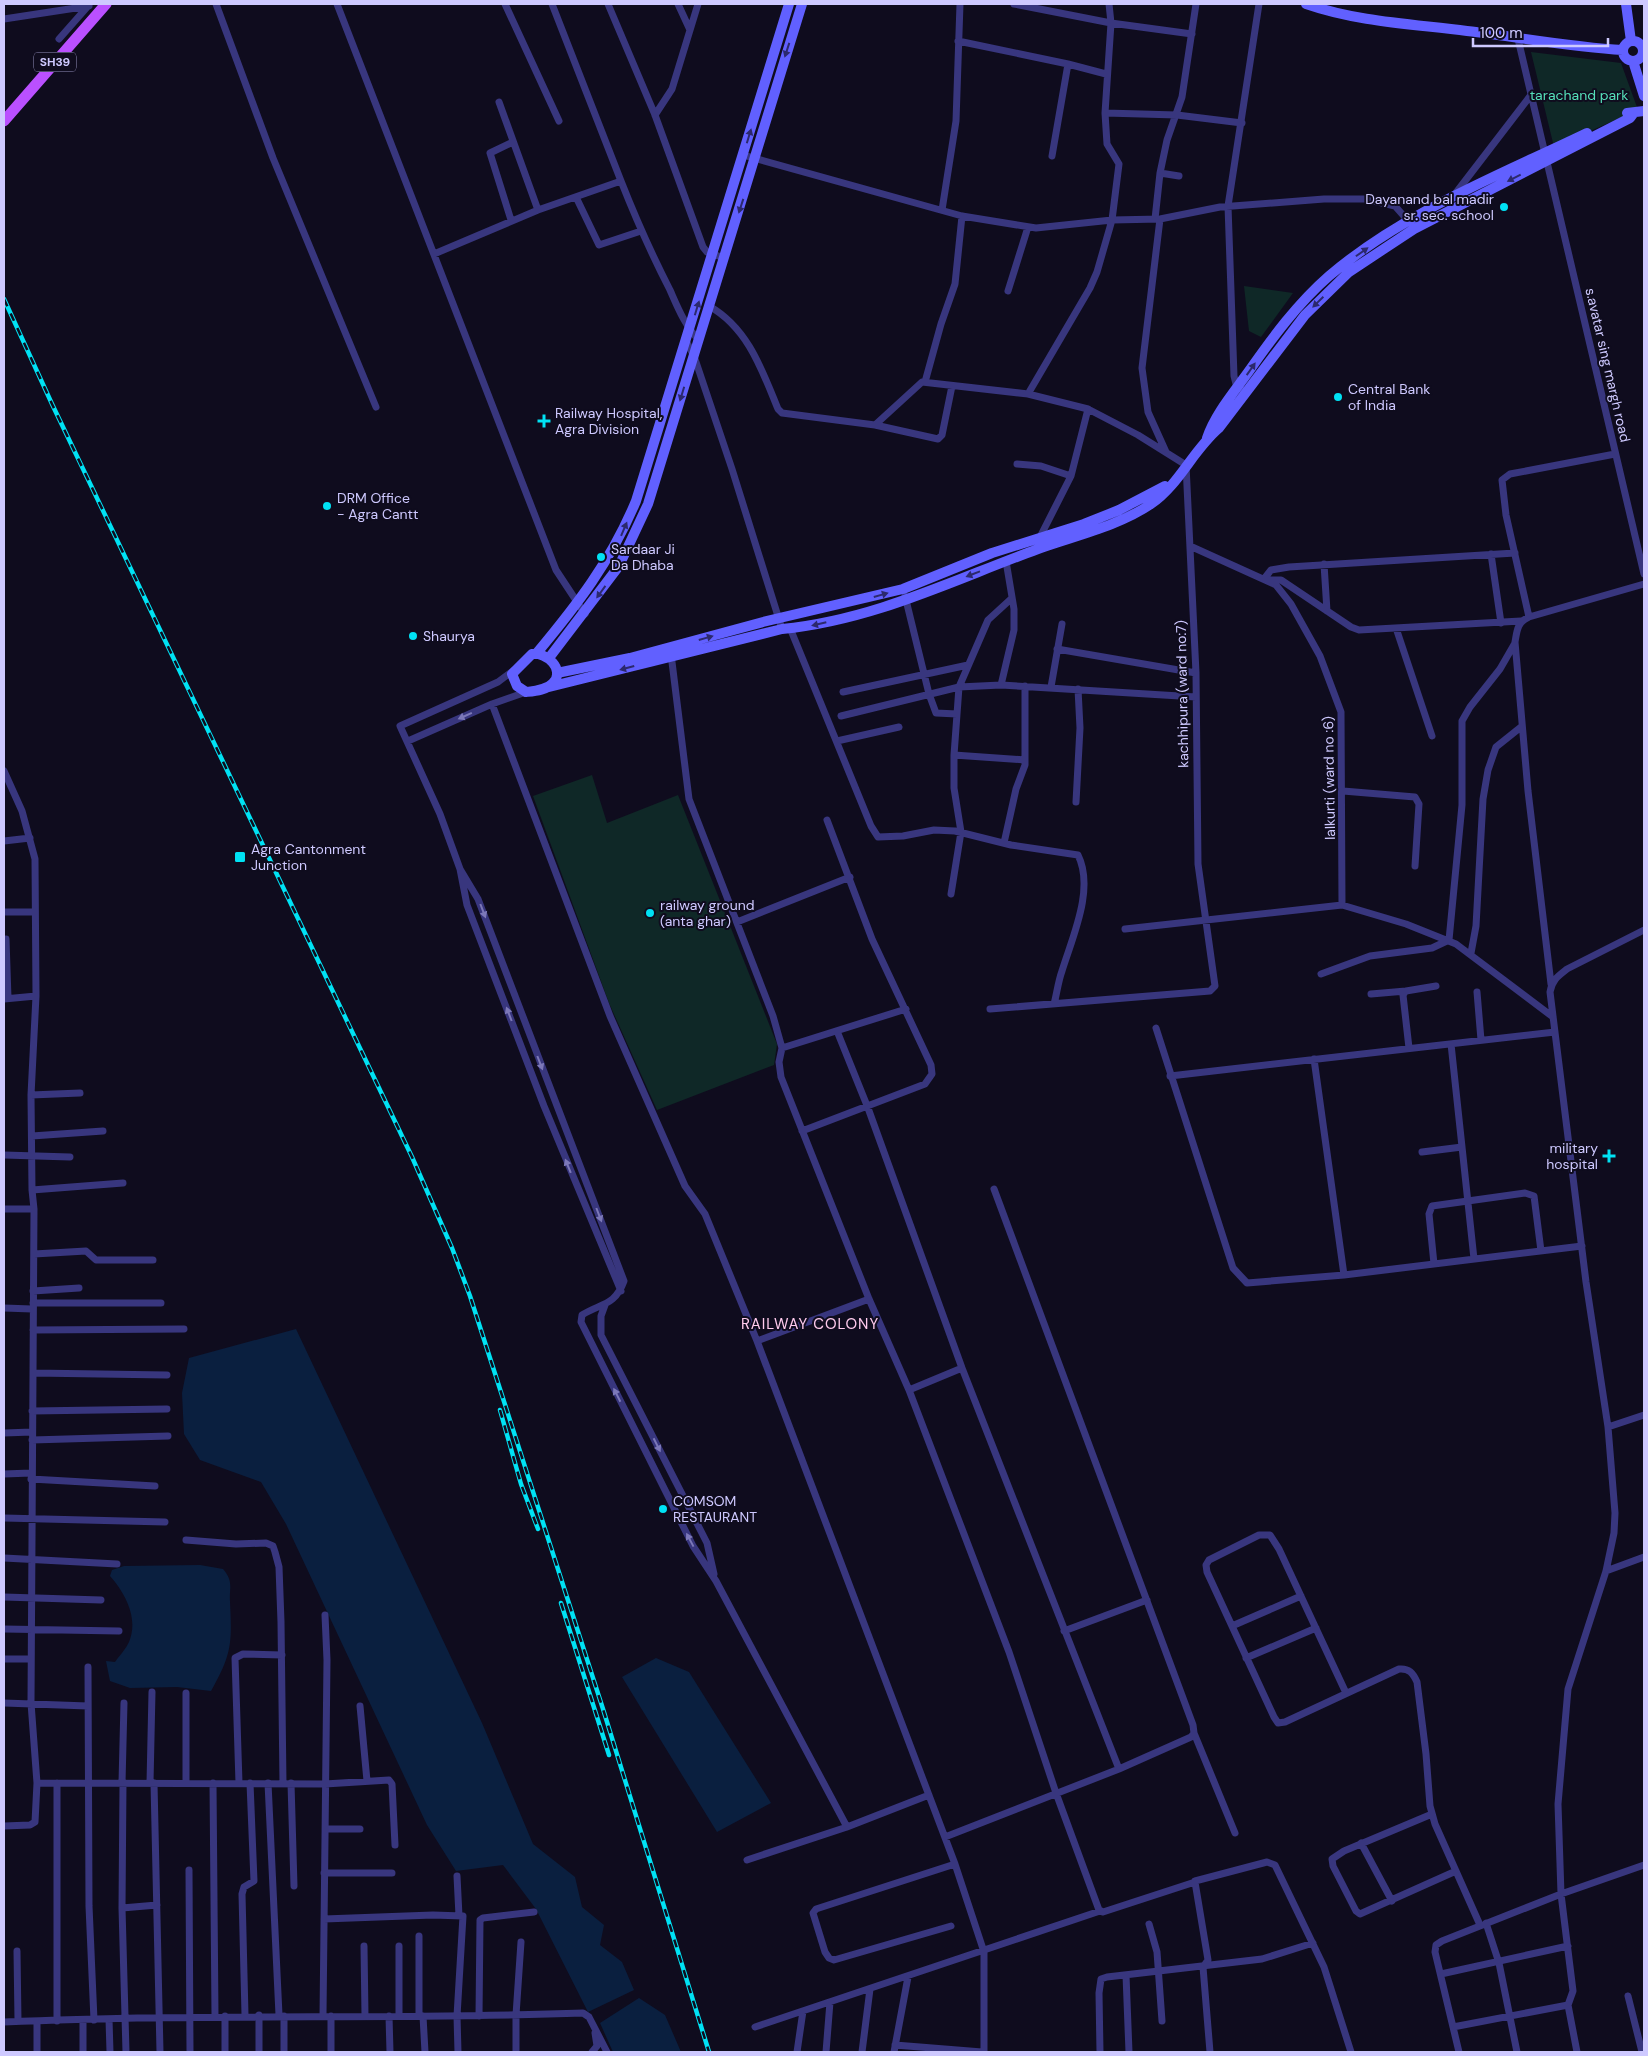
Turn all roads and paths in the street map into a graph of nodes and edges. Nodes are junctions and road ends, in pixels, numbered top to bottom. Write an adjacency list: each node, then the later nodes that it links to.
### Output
1 (106, 4): 39 (main road, SH39)
2 (216, 4): 76 (street)
3 (337, 4): 63 (street)
4 (505, 4): 40 (street)
5 (552, 4): 49 (street)
6 (608, 4): 37 (street)
7 (678, 4): 21 (street)
8 (698, 4): 21 (street)
9 (790, 4): 43 (street, one-way to 9)
10 (802, 4): 46 (street, one-way to 46)
11 (960, 4): 26 (street)
12 (1014, 4): 20 (street)
13 (1109, 4): 20 (street)
14 (1196, 4): 22 (street)
15 (1259, 4): 41 (street)
16 (1306, 4): 24 (street)
17 (1626, 4): 25 (street)
18 (90, 5): 19 (street); 23 (street)
19 (4, 19)
20 (1111, 23): 22 (street); 31 (street)
21 (690, 30): 37 (street)
22 (1192, 34): 38 (street)
23 (60, 39)
24 (1518, 39): 27 (street); 32 (street, s.avatar sing margh road)
25 (1631, 40): 27 (street); 28 (street)
26 (958, 41): 30 (street); 55 (street)
27 (1623, 50): 29 (street)
28 (1644, 50): 29 (street)
29 (1633, 61): 33 (street)
30 (1068, 64): 31 (street); 44 (street)
31 (1106, 74): 36 (street)
32 (1531, 95): 45 (street, s.avatar sing margh road); 52 (street)
33 (1644, 96)
34 (499, 102): 42 (street)
35 (1644, 110): 45 (street)
36 (1105, 113): 38 (street); 59 (street)
37 (655, 115): 64 (street)
38 (1177, 115): 41 (street); 47 (street)
39 (4, 121)
40 (559, 121)
41 (1242, 123): 53 (street)
42 (513, 142): 54 (street); 58 (street)
43 (743, 155): 46 (street); 64 (street)
44 (1052, 156)
45 (1546, 157): 50 (street); 80 (street, s.avatar sing margh road)
46 (756, 158): 55 (street); 65 (street, one-way to 65)
47 (1160, 173): 48 (street); 57 (street)
48 (1179, 176)
49 (621, 181): 51 (street); 62 (street)
50 (1494, 183): 52 (street); 60 (street)
51 (576, 197): 54 (street); 62 (street)
52 (1451, 198): 60 (street)
53 (1228, 206): 57 (street); 60 (street); 74 (street)
54 (538, 210): 58 (street)
55 (942, 210): 56 (street)
56 (962, 216): 61 (street); 72 (street)
57 (1157, 219): 59 (street); 79 (street)
58 (511, 220): 63 (street)
59 (1112, 220): 61 (street); 75 (street)
60 (1411, 225): 74 (street)
61 (1028, 227): 66 (street)
62 (641, 231): 68 (street)
63 (434, 254): 96 (street)
64 (713, 255): 65 (street); 68 (street, one-way to 64)
65 (724, 258): 67 (street)
66 (1008, 291)
67 (709, 306): 69 (street); 78 (street)
68 (690, 330): 69 (street); 70 (street)
69 (699, 340): 71 (street)
70 (686, 341): 71 (street); 96 (street, one-way to 70)
71 (694, 356): 98 (street, one-way to 98); 100 (street)
72 (925, 382): 73 (street); 78 (street)
73 (952, 386): 75 (street); 78 (street)
74 (1242, 390): 82 (street)
75 (1028, 394): 77 (street)
76 (376, 407)
77 (1088, 409): 79 (street); 83 (street)
78 (875, 425)
79 (1166, 452): 82 (street)
80 (1615, 454): 86 (street); 90 (street, s.avatar sing margh road)
81 (1017, 464): 83 (street)
82 (1186, 465): 84 (street); 85 (street, kachhipura (ward no:7))
83 (1071, 476): 84 (street)
84 (1038, 544): 88 (street); 93 (street)
85 (1190, 546): 91 (street); 113 (street, kachhipura (ward no:7))
86 (1515, 553): 87 (street); 99 (street)
87 (1491, 554): 89 (street); 101 (street)
88 (1006, 562): 94 (street); 95 (street, one-way to 95)
89 (1324, 564): 91 (street); 97 (street)
90 (1644, 574)
91 (1266, 580): 97 (street); 137 (street, lalkurti (ward no :6))
92 (1644, 584): 99 (street)
93 (903, 589): 95 (street); 100 (street, one-way to 93)
94 (1012, 598): 111 (street); 116 (street)
95 (906, 600): 104 (street, one-way to 104); 115 (street)
96 (578, 605): 98 (street); 109 (street)
97 (1327, 611): 105 (street)
98 (585, 614): 110 (street)
99 (1529, 617): 102 (street)
100 (778, 618): 104 (street); 108 (street, one-way to 100)
101 (1501, 622): 102 (street); 105 (street)
102 (1521, 622): 106 (street)
103 (1062, 624): 107 (street)
104 (786, 628): 108 (street); 133 (street)
105 (1396, 628): 131 (street)
106 (1515, 642): 130 (street); 156 (street)
107 (1057, 649): 113 (street); 120 (street)
108 (671, 652): 114 (street); 119 (street, one-way to 119); 152 (street)
109 (536, 654): 110 (street); 112 (street)
110 (549, 658): 114 (street)
111 (968, 665): 115 (street); 118 (street)
112 (514, 670): 122 (street); 132 (street)
113 (1196, 672): 125 (street, kachhipura (ward no:7))
114 (557, 673): 119 (street)
115 (924, 673): 123 (street); 124 (street)
116 (1001, 685): 117 (street); 118 (street)
117 (1026, 686): 120 (street); 135 (street)
118 (959, 687): 124 (street); 127 (street)
119 (545, 688): 122 (street)
120 (1051, 688): 121 (street)
121 (1078, 689): 125 (street); 138 (street)
122 (526, 692): 126 (street)
123 (842, 692)
124 (929, 694): 127 (street); 128 (street)
125 (1196, 697): 151 (street, kachhipura (ward no:7))
126 (492, 704): 132 (street, one-way to 132); 213 (street)
127 (957, 714): 134 (street)
128 (841, 716)
129 (899, 727): 133 (street)
130 (1521, 727): 157 (street); 159 (street)
131 (1432, 736)
132 (408, 741): 145 (street)
133 (837, 741): 140 (street)
134 (954, 755): 135 (street); 140 (street)
135 (1025, 760): 143 (street)
136 (4, 771): 141 (street)
137 (1343, 791): 144 (street); 148 (street, lalkurti (ward no :6))
138 (1076, 802)
139 (827, 820): 146 (street)
140 (961, 832): 143 (street); 147 (street)
141 (30, 838): 142 (street); 150 (street)
142 (4, 841)
143 (1004, 843): 166 (street)
144 (1415, 866)
145 (460, 869): 205 (street, one-way to 145); 205 (street, one-way to 205)
146 (850, 876): 152 (street); 167 (street)
147 (952, 894)
148 (1342, 905): 151 (street); 156 (street)
149 (4, 912): 150 (street)
150 (34, 912): 164 (street)
151 (1207, 921): 153 (street); 166 (street, kachhipura (ward no:7))
152 (737, 922): 175 (street)
153 (1126, 929)
154 (1644, 930): 159 (street)
155 (6, 939): 165 (street)
156 (1449, 940): 157 (street); 158 (street)
157 (1471, 953): 169 (street)
158 (1321, 974)
159 (1551, 984): 169 (street)
160 (1436, 986): 161 (street)
161 (1406, 991): 163 (street); 176 (street)
162 (1476, 992): 173 (street)
163 (1371, 994)
164 (36, 996): 165 (street); 180 (street)
165 (6, 999)
166 (1054, 1004): 168 (street)
167 (906, 1009): 171 (street); 181 (street)
168 (990, 1009)
169 (1552, 1017): 172 (street)
170 (1156, 1028): 178 (street)
171 (837, 1032): 175 (street); 181 (street)
172 (1554, 1032): 173 (street); 196 (street)
173 (1481, 1040): 174 (street)
174 (1451, 1044): 176 (street); 185 (street)
175 (782, 1048): 183 (street)
176 (1409, 1048): 177 (street)
177 (1314, 1060): 178 (street); 202 (street)
178 (1170, 1076): 202 (street)
179 (80, 1093): 180 (street)
180 (32, 1095): 184 (street)
181 (868, 1108): 183 (street); 214 (street)
182 (103, 1131): 184 (street)
183 (802, 1131): 206 (street)
184 (32, 1136): 188 (street)
185 (1462, 1147): 186 (street); 193 (street)
186 (1422, 1152)
187 (4, 1155): 188 (street)
188 (32, 1156): 189 (street); 192 (street)
189 (70, 1157)
190 (123, 1183): 192 (street)
191 (994, 1189): 244 (street)
192 (32, 1190): 195 (street)
193 (1467, 1201): 197 (street); 199 (street); 201 (street)
194 (4, 1209): 195 (street)
195 (34, 1209): 198 (street)
196 (1582, 1246): 197 (street); 223 (street)
197 (1541, 1251): 199 (street)
198 (34, 1254): 200 (street); 204 (street)
199 (1474, 1259): 201 (street)
200 (152, 1260)
201 (1434, 1264): 202 (street)
202 (1344, 1275)
203 (79, 1288): 204 (street)
204 (33, 1291): 209 (street)
205 (620, 1291): 208 (street)
206 (870, 1299): 213 (street); 217 (street)
207 (161, 1303): 209 (street)
208 (604, 1305): 220 (street); 222 (street, one-way to 208)
209 (32, 1306): 210 (street); 212 (street)
210 (4, 1308)
211 (184, 1329): 212 (street)
212 (33, 1330): 215 (street)
213 (757, 1341): 281 (street)
214 (962, 1368): 217 (street); 251 (street)
215 (33, 1372): 216 (street); 219 (street)
216 (167, 1374)
217 (909, 1390): 280 (street)
218 (168, 1409): 219 (street)
219 (32, 1411): 225 (street)
220 (640, 1413): 222 (street); 239 (street, one-way to 239)
221 (1644, 1415): 223 (street)
222 (629, 1420): 239 (street, one-way to 222)
223 (1608, 1427): 238 (street)
224 (4, 1434): 225 (street)
225 (32, 1436): 226 (street); 228 (street)
226 (168, 1436)
227 (4, 1474): 228 (street)
228 (31, 1476): 229 (street); 231 (street)
229 (155, 1486)
230 (4, 1518): 231 (street)
231 (31, 1518): 232 (street); 236 (street)
232 (165, 1522)
233 (186, 1540): 252 (street)
234 (1644, 1557): 238 (street)
235 (4, 1558): 236 (street)
236 (31, 1558): 237 (street); 242 (street)
237 (117, 1564)
238 (1606, 1571): 301 (street)
239 (716, 1581): 284 (street)
240 (1301, 1596): 246 (street); 246 (street); 247 (street)
241 (4, 1597): 242 (street)
242 (31, 1599): 243 (street); 249 (street)
243 (101, 1600)
244 (1147, 1600): 251 (street); 265 (street)
245 (325, 1615): 279 (street)
246 (1232, 1626): 253 (street)
247 (1316, 1628): 253 (street); 259 (street)
248 (4, 1629): 249 (street)
249 (31, 1629): 250 (street); 255 (street)
250 (119, 1631)
251 (1064, 1631): 266 (street)
252 (282, 1655): 275 (street); 278 (street)
253 (1246, 1658): 259 (street)
254 (4, 1659): 255 (street)
255 (31, 1659): 262 (street)
256 (88, 1666): 263 (street)
257 (152, 1692): 272 (street)
258 (186, 1693): 273 (street)
259 (1346, 1693): 282 (street)
260 (124, 1702): 271 (street)
261 (4, 1703): 262 (street)
262 (31, 1703): 263 (street); 268 (street)
263 (88, 1706): 270 (street)
264 (360, 1706): 267 (street)
265 (1194, 1733): 266 (street); 287 (street)
266 (1119, 1769): 280 (street)
267 (367, 1781): 279 (street); 290 (street)
268 (37, 1783): 269 (street); 283 (street)
269 (57, 1783): 270 (street); 354 (street)
270 (89, 1783): 271 (street); 351 (street)
271 (123, 1783): 272 (street); 304 (street)
272 (152, 1783): 273 (street); 303 (street)
273 (186, 1783): 274 (street)
274 (213, 1783): 275 (street); 333 (street)
275 (238, 1783): 276 (street)
276 (250, 1783): 277 (street); 335 (street)
277 (268, 1783): 278 (street); 336 (street)
278 (287, 1783): 279 (street); 300 (street)
279 (325, 1784): 285 (street)
280 (1056, 1793): 288 (street); 306 (street)
281 (929, 1795): 284 (street); 288 (street)
282 (1432, 1814): 289 (street); 295 (street)
283 (4, 1826)
284 (847, 1827): 291 (street)
285 (325, 1829): 286 (street); 297 (street)
286 (360, 1829)
287 (1235, 1833)
288 (945, 1837): 292 (street)
289 (1361, 1843): 302 (street); 302 (street)
290 (395, 1845)
291 (747, 1860)
292 (956, 1864): 311 (street); 319 (street)
293 (1644, 1865): 301 (street)
294 (189, 1870): 346 (street)
295 (1456, 1871): 302 (street); 310 (street)
296 (392, 1872): 297 (street)
297 (324, 1873): 308 (street)
298 (457, 1876): 307 (street)
299 (1195, 1881): 306 (street); 314 (street); 321 (street)
300 (294, 1886)
301 (1561, 1894): 310 (street); 317 (street)
302 (1392, 1901)
303 (157, 1905): 304 (street); 347 (street)
304 (122, 1908): 349 (street)
305 (534, 1912): 344 (street)
306 (1100, 1912): 319 (street)
307 (459, 1916): 308 (street); 343 (street)
308 (324, 1920): 337 (street)
309 (1149, 1924): 322 (street)
310 (1483, 1924): 320 (street); 324 (street)
311 (951, 1926)
312 (419, 1936): 342 (street)
313 (521, 1942): 332 (street)
314 (1313, 1943): 321 (street); 385 (street)
315 (364, 1946): 339 (street)
316 (399, 1946): 341 (street)
317 (1568, 1946): 320 (street); 329 (street)
318 (18, 1951): 352 (street)
319 (984, 1952): 325 (street); 381 (street)
320 (1499, 1963): 324 (street); 345 (street)
321 (1203, 1965): 322 (street); 384 (street)
322 (1159, 1971): 323 (street); 356 (street)
323 (1126, 1974): 382 (street); 383 (street)
324 (1441, 1974): 359 (street)
325 (908, 1977): 326 (street); 360 (street)
326 (870, 1989): 328 (street); 380 (street)
327 (1628, 1996): 389 (street)
328 (830, 2002): 330 (street); 379 (street)
329 (1568, 2004): 345 (street); 388 (street)
330 (802, 2012): 358 (street); 378 (street)
331 (259, 2015): 335 (street); 336 (street); 369 (street)
332 (516, 2015): 344 (street); 355 (street); 375 (street)
333 (215, 2016): 334 (street); 346 (street)
334 (225, 2016): 335 (street); 368 (street)
335 (244, 2016)
336 (281, 2016): 337 (street); 370 (street)
337 (323, 2016): 338 (street)
338 (331, 2016): 339 (street); 371 (street)
339 (365, 2016): 340 (street)
340 (389, 2016): 341 (street); 372 (street)
341 (399, 2016): 342 (street)
342 (421, 2016): 343 (street); 373 (street)
343 (457, 2016): 344 (street); 374 (street)
344 (479, 2016)
345 (1510, 2016): 359 (street); 387 (street)
346 (189, 2017): 347 (street); 367 (street)
347 (160, 2018): 349 (street); 366 (street)
348 (109, 2019): 349 (street); 351 (street); 364 (street)
349 (126, 2019): 365 (street)
350 (83, 2020): 351 (street); 354 (street); 363 (street)
351 (94, 2020)
352 (18, 2021): 353 (street); 357 (street)
353 (37, 2021): 354 (street); 362 (street)
354 (57, 2021)
355 (592, 2021): 376 (street); 377 (street)
356 (1162, 2021)
357 (4, 2022)
358 (755, 2027)
359 (1453, 2027): 386 (street)
360 (895, 2048): 361 (street)
361 (927, 2050): 381 (street)
362 (37, 2052)
363 (83, 2052)
364 (110, 2052)
365 (126, 2052)
366 (160, 2052)
367 (190, 2052)
368 (225, 2052)
369 (259, 2052)
370 (284, 2052)
371 (331, 2052)
372 (390, 2052)
373 (425, 2052)
374 (458, 2052)
375 (516, 2052)
376 (592, 2052)
377 (607, 2052)
378 (798, 2052)
379 (826, 2052)
380 (862, 2052)
381 (983, 2052)
382 (1100, 2052)
383 (1129, 2052)
384 (1210, 2052)
385 (1351, 2052)
386 (1459, 2052)
387 (1517, 2052)
388 (1577, 2052)
389 (1642, 2052)

